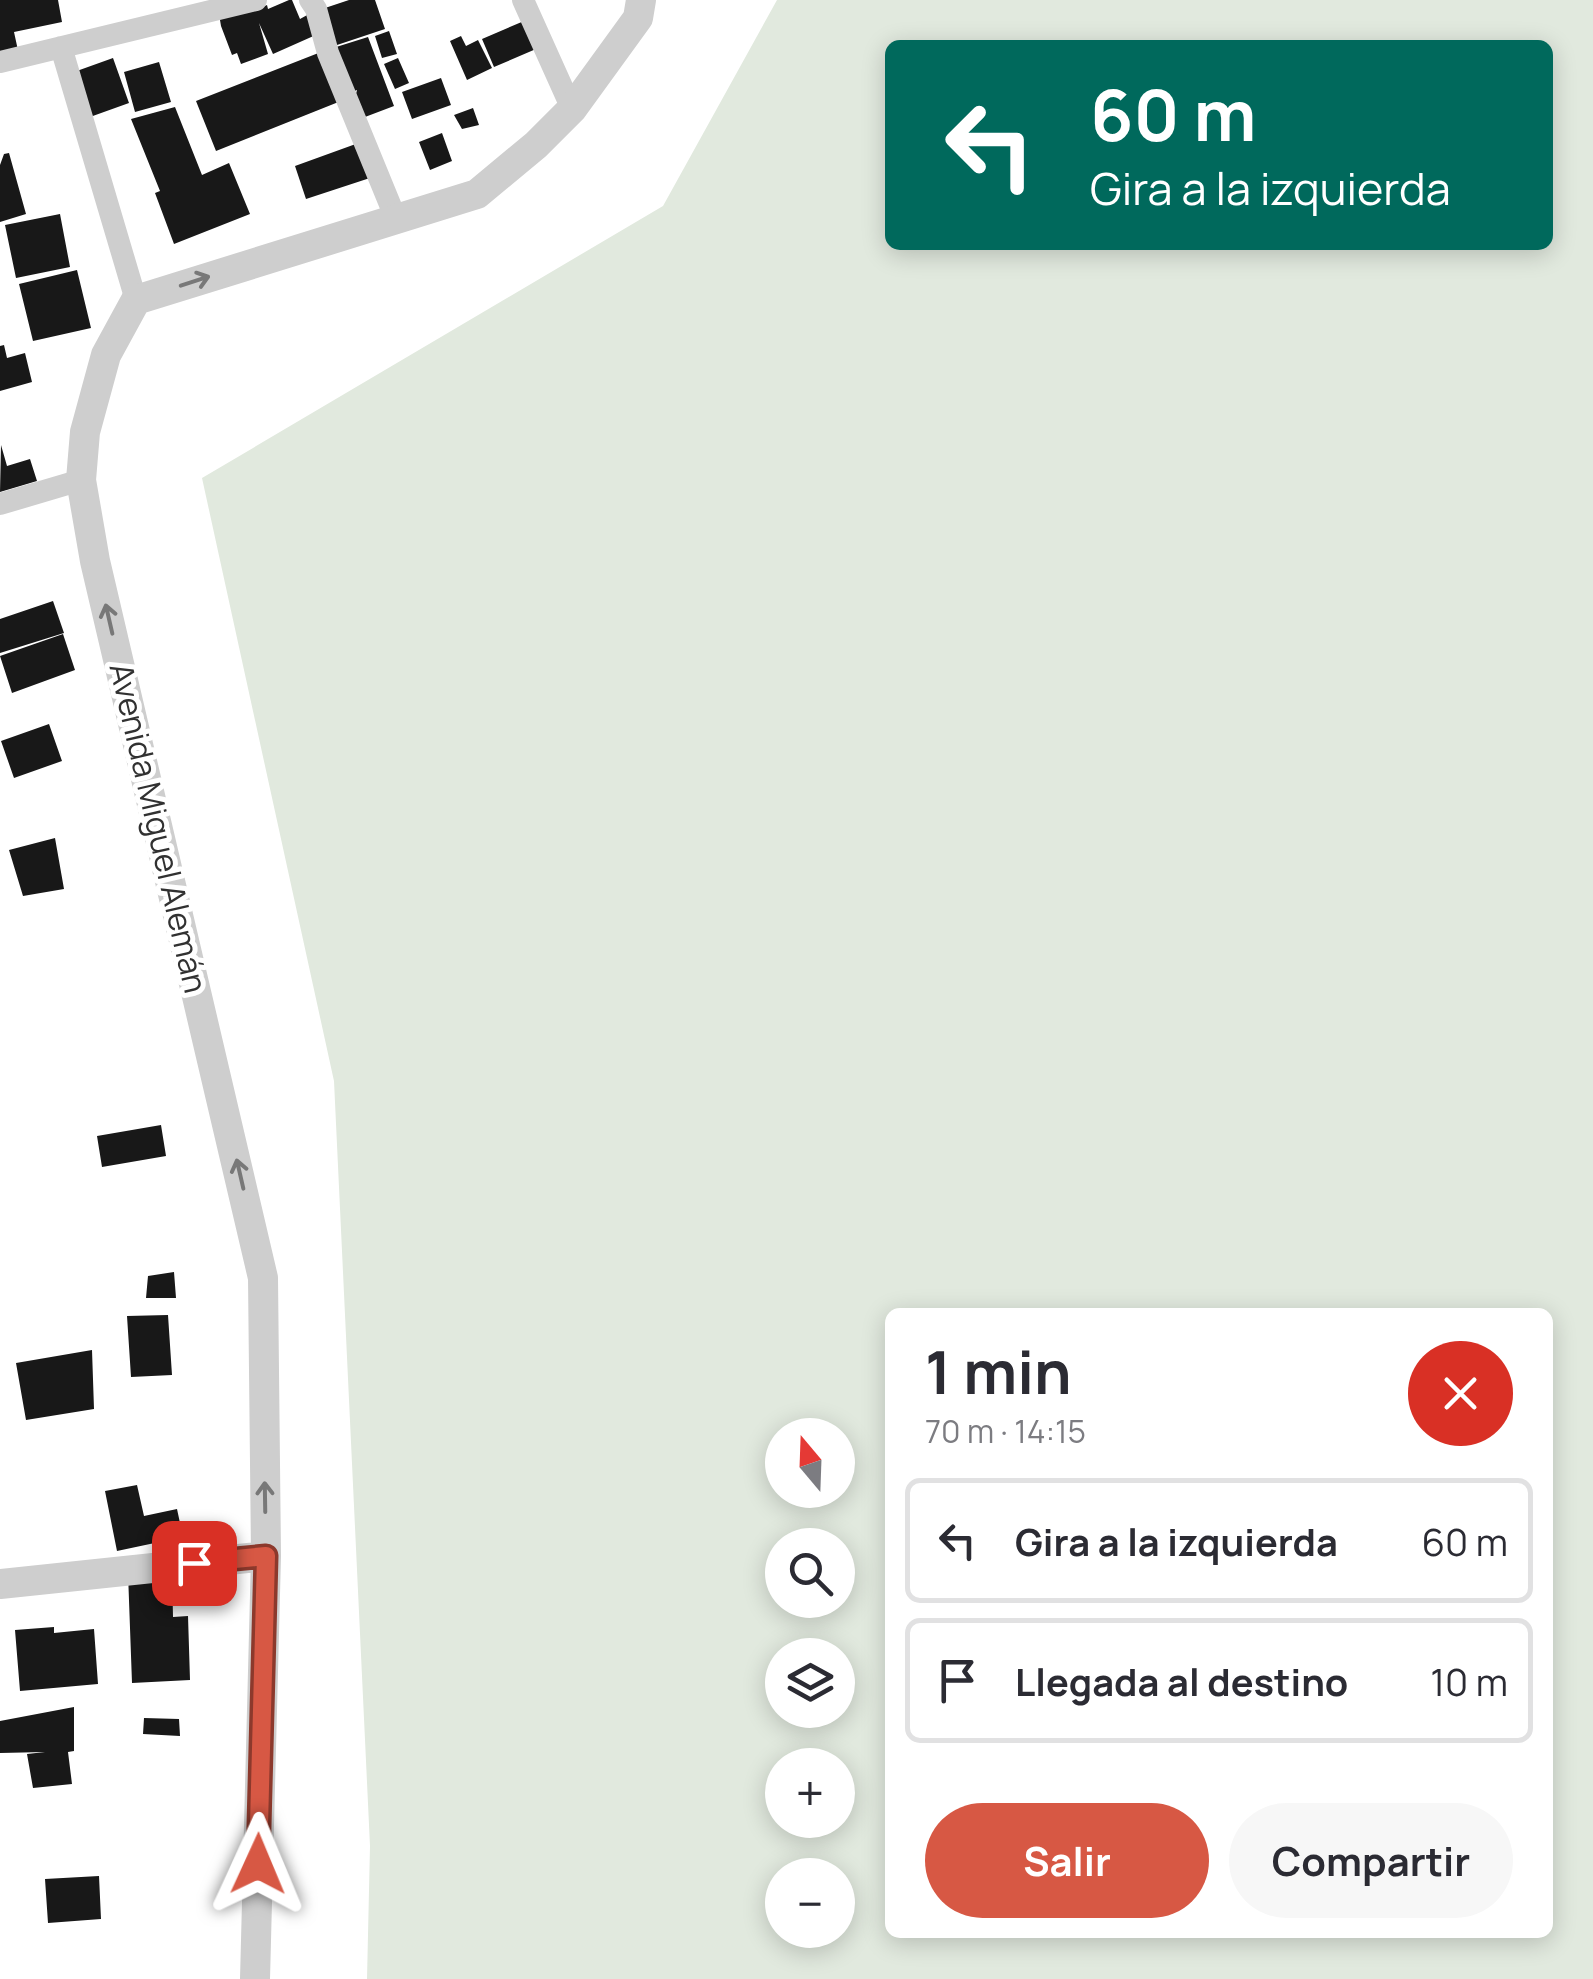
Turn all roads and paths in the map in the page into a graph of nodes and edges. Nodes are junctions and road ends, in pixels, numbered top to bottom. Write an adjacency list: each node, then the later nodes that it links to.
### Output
1 (256, 0): 5 (street)
2 (523, 0): 7 (street)
3 (642, 0): 7 (street)
4 (313, 4): 8 (street)
5 (61, 46): 6 (street); 9 (street)
6 (0, 62)
7 (572, 109): 8 (street)
8 (396, 219): 9 (street, one-way to 8)
9 (136, 300): 10 (street, Avenida Miguel Alemán)
10 (80, 480): 11 (street); 12 (street, Avenida Miguel Alemán, one-way to 10)
11 (0, 504)
12 (266, 1556): 13 (street); 14 (street, Avenida Miguel Alemán)
13 (0, 1584)
14 (255, 1979)

